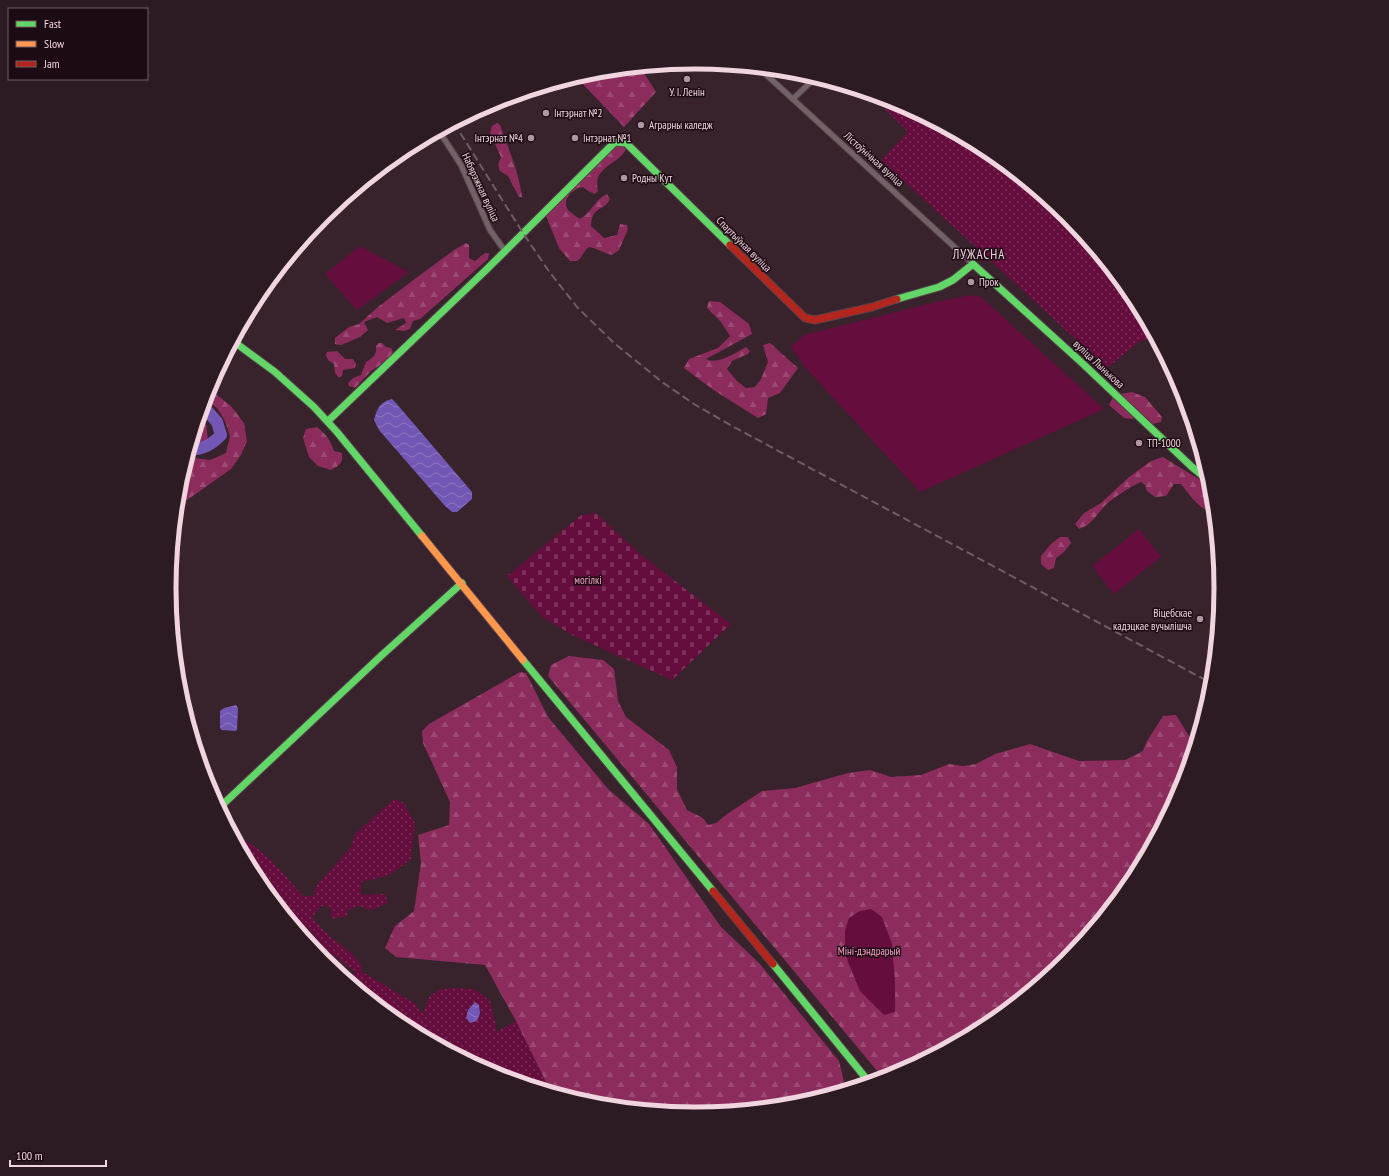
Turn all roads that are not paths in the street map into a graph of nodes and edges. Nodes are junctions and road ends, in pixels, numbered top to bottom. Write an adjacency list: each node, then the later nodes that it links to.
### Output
1 (767, 74): 3 (street, Лістоўнічная вуліца)
2 (810, 82): 3 (street)
3 (794, 98): 6 (street, Лістоўнічная вуліца)
4 (442, 135): 5 (street, Набярэжная вуліца)
5 (505, 251): 6 (street, Спартыўная вуліца); 8 (street, Спартыўная вуліца)
6 (973, 264): 9 (street, вуліца Лынькова)
7 (237, 344): 8 (street)
8 (328, 421): 10 (street)
9 (1201, 474)
10 (462, 583): 11 (street); 12 (street)
11 (223, 804)
12 (865, 1077)

